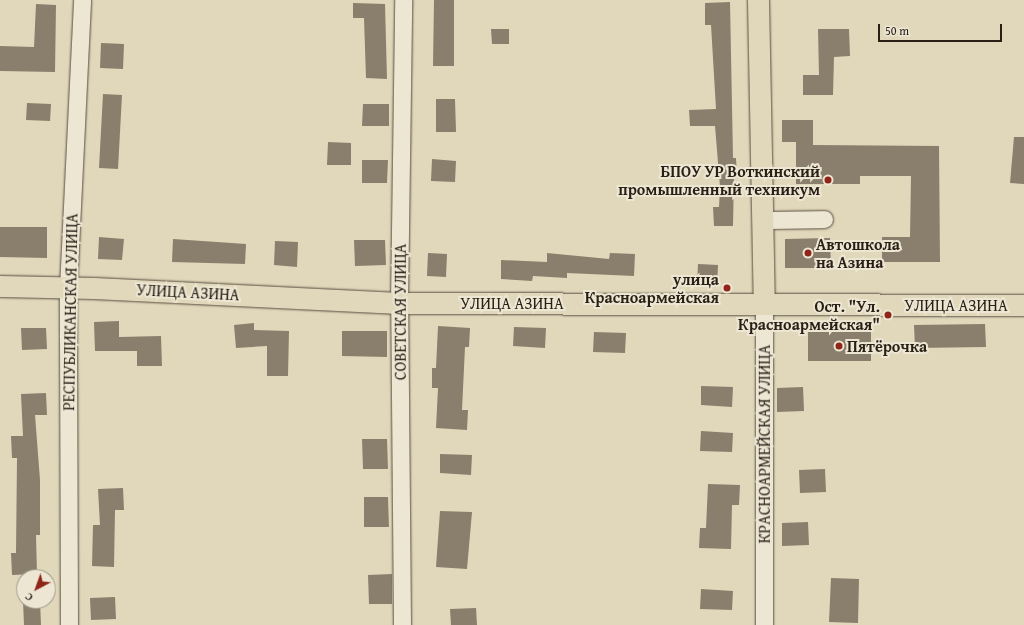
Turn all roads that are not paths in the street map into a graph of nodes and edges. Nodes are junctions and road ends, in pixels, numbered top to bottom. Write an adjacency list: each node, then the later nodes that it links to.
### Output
1 (82, 0): 7 (street, РЕСПУБЛИКАНСКАЯ УЛИЦА)
2 (402, 0): 8 (street, СОВЕТСКАЯ УЛИЦА)
3 (758, 0): 5 (main road, КРАСНОАРМЕЙСКАЯ УЛИЦА)
4 (824, 219): 5 (street)
5 (762, 220): 9 (main road, КРАСНОАРМЕЙСКАЯ УЛИЦА)
6 (0, 286): 7 (main road, УЛИЦА АЗИНА)
7 (68, 288): 8 (main road, УЛИЦА АЗИНА); 11 (street, РЕСПУБЛИКАНСКАЯ УЛИЦА)
8 (399, 303): 9 (main road, УЛИЦА АЗИНА); 12 (street, СОВЕТСКАЯ УЛИЦА)
9 (764, 304): 10 (main road, УЛИЦА АЗИНА); 13 (street, КРАСНОАРМЕЙСКАЯ УЛИЦА)
10 (1024, 306)
11 (69, 625)
12 (402, 625)
13 (764, 625)

